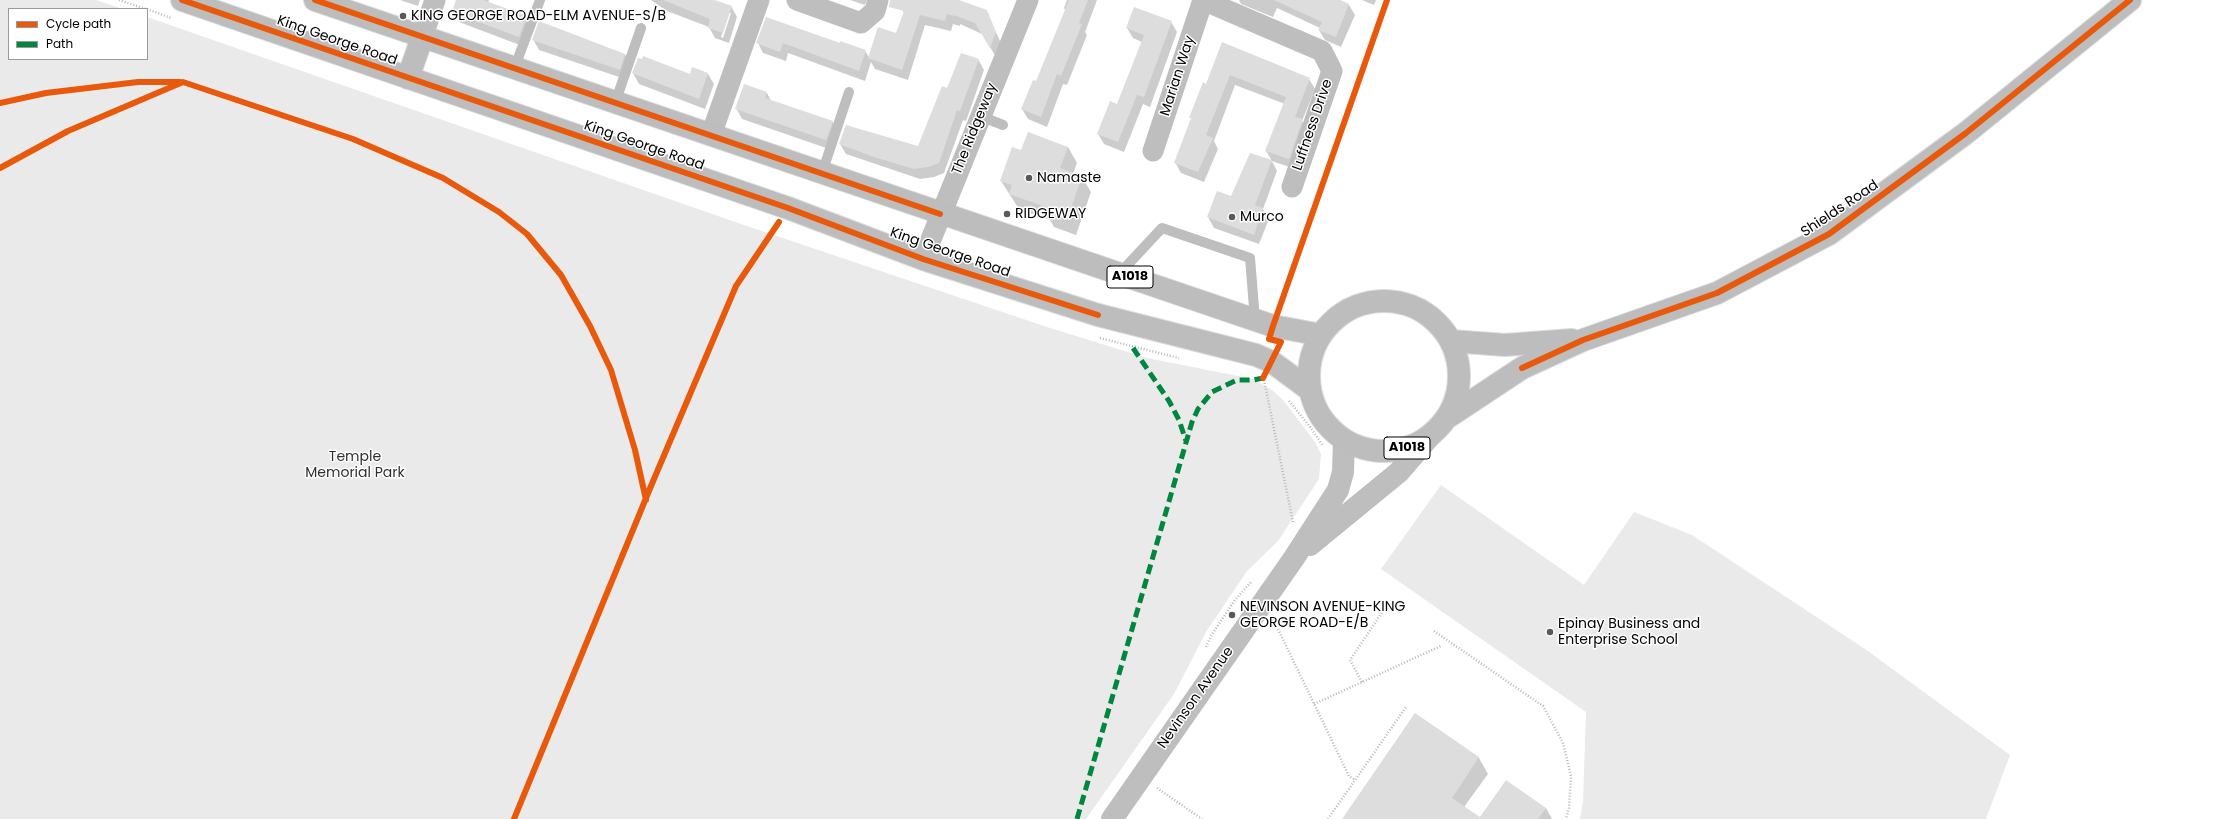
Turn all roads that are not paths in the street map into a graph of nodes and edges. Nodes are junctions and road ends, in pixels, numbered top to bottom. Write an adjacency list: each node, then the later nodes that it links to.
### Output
1 (182, 0): 14 (highway, King George Road)
2 (315, 0): 12 (highway, A1018)
3 (435, 0): 12 (street)
4 (540, 0): 13 (lane)
5 (759, 0): 19 (street)
6 (797, 0): 7 (street)
7 (878, 0)
8 (1028, 0): 17 (street, The Ridgeway)
9 (1203, 0): 20 (street, Marian Way); 22 (street, Luffness Drive)
10 (2130, 0): 28 (highway, Shields Road / A1018)
11 (641, 28): 16 (lane)
12 (422, 38): 13 (highway, A1018); 14 (highway)
13 (514, 69): 16 (highway, A1018)
14 (408, 78): 24 (highway, King George Road)
15 (849, 92): 21 (lane)
16 (615, 103): 19 (highway, A1018)
17 (980, 116): 18 (lane); 23 (street, The Ridgeway)
18 (1003, 125)
19 (711, 135): 21 (highway, A1018)
20 (1153, 151)
21 (822, 173): 23 (highway, A1018)
22 (1292, 187)
23 (940, 214): 24 (street, The Ridgeway); 25 (highway, A1018)
24 (923, 259): 30 (highway, King George Road)
25 (1119, 274): 26 (highway, A1018); 26 (lane)
26 (1255, 320): 27 (highway, A1018)
27 (1321, 335): 29 (highway, A1018); 30 (highway, A1018)
28 (1583, 340): 29 (highway, Shields Road / A1018); 31 (highway, Shields Road / A1018)
29 (1451, 341): 31 (highway, A1018)
30 (1310, 390): 33 (highway, A1018)
31 (1448, 418): 32 (highway, A1018)
32 (1430, 436): 33 (highway, A1018); 34 (street, Nevinson Avenue)
33 (1344, 440): 34 (street, Nevinson Avenue)
34 (1294, 558): 35 (street, Nevinson Avenue)
35 (1112, 819)

